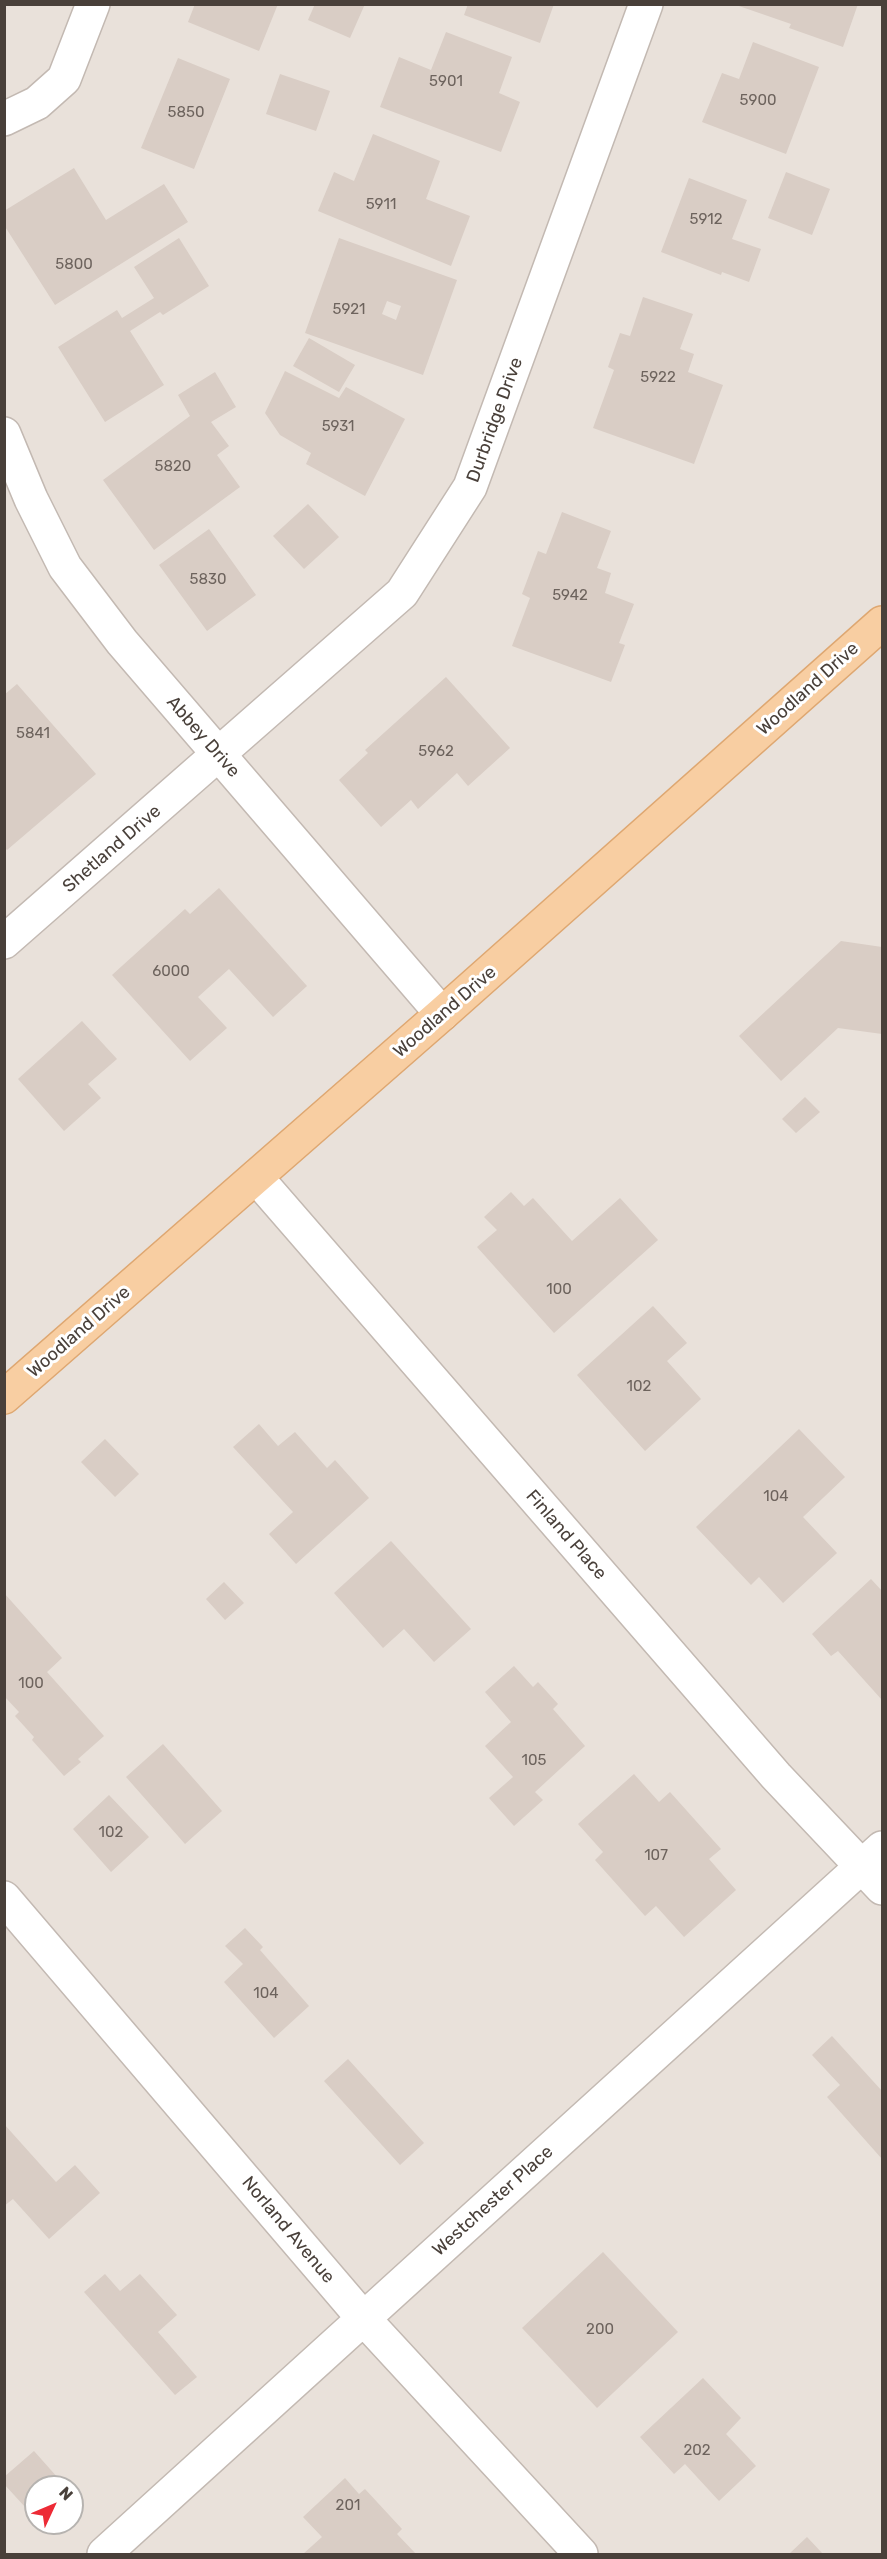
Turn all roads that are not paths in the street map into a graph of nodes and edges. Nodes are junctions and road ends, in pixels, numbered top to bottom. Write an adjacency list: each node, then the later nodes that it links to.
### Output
1 (93, 4): 3 (street)
2 (646, 4): 6 (street, Durbridge Drive)
3 (4, 119)
4 (4, 434): 6 (street, Abbey Drive)
5 (882, 623): 8 (main road, Woodland Drive)
6 (219, 756): 7 (street, Shetland Drive); 8 (street, Abbey Drive)
7 (4, 942)
8 (442, 1014): 9 (main road, Woodland Drive)
9 (256, 1177): 10 (main road, Woodland Drive); 11 (street, Finland Place)
10 (4, 1397)
11 (876, 1868): 13 (street, Westchester Place)
12 (4, 1898): 13 (street, Norland Avenue)
13 (363, 2318): 14 (street, Westchester Place); 15 (street, Norland Avenue)
14 (104, 2554)
15 (581, 2554)

